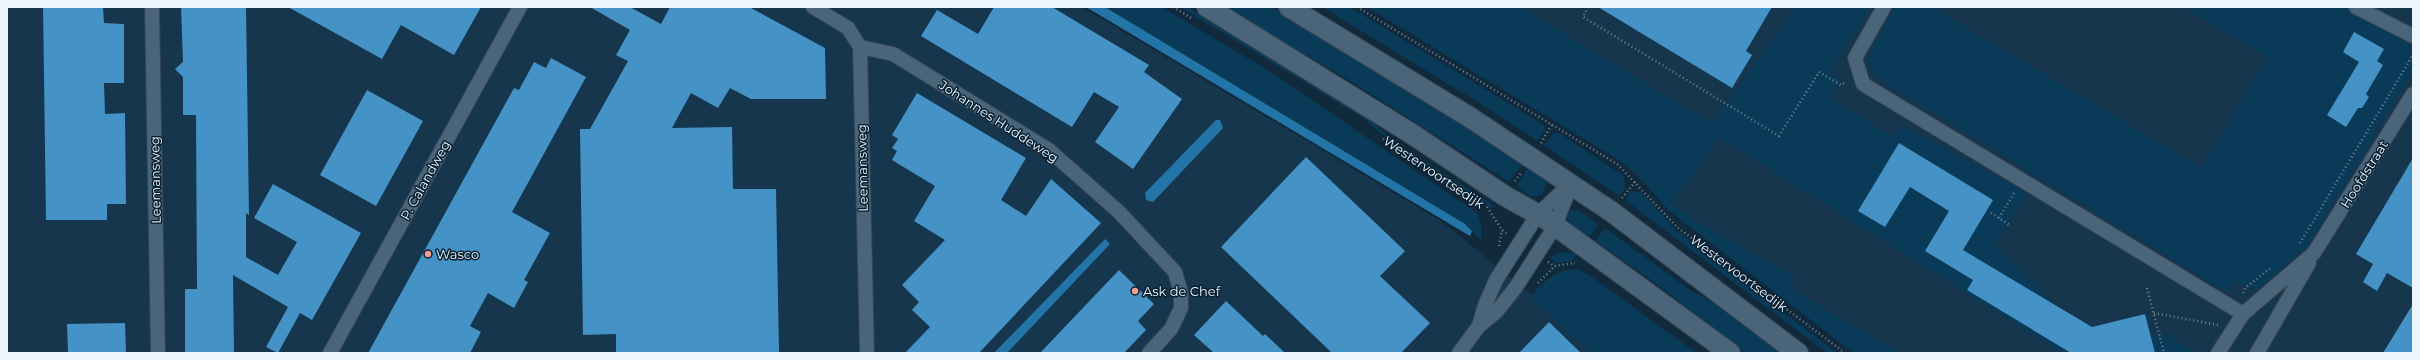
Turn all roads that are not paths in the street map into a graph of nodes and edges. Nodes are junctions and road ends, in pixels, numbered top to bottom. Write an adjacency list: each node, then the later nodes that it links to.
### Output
1 (152, 7): 17 (street, Leemansweg)
2 (520, 7): 18 (street, P. Calandweg)
3 (813, 7): 9 (street)
4 (1289, 7): 11 (main road)
5 (1884, 7): 15 (street)
6 (2356, 7): 8 (street)
7 (1204, 15): 12 (main road, Westervoortsedijk)
8 (2413, 36)
9 (860, 47): 19 (street, Leemansweg); 20 (street, Johannes Huddeweg)
10 (2413, 94): 14 (street, Hoofdstraat)
11 (1571, 184): 12 (street); 13 (street); 23 (main road)
12 (1538, 214): 13 (main road, Westervoortsedijk); 16 (street)
13 (1555, 226): 16 (street); 22 (main road, Westervoortsedijk)
14 (2314, 253): 15 (street, Hoofdstraat); 25 (street, Hoofdstraat)
15 (2239, 312): 24 (street, Hoofdstraat)
16 (1479, 326): 21 (street)
17 (158, 353)
18 (330, 353)
19 (867, 353)
20 (1149, 353)
21 (1459, 353)
22 (1730, 353)
23 (1798, 353)
24 (2218, 353)
25 (2257, 353)

